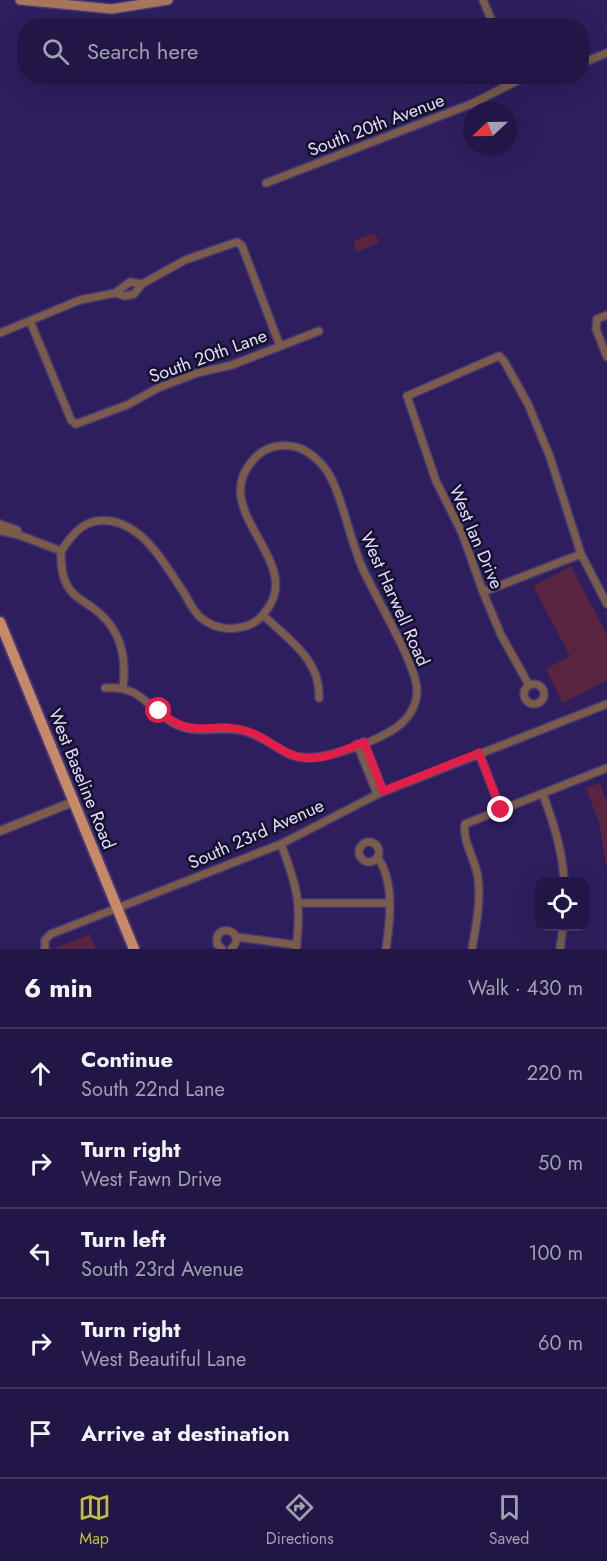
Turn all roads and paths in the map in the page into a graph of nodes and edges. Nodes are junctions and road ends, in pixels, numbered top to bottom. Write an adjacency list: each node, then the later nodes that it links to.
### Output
1 (20, 0): 2 (main road)
2 (168, 0)
3 (483, 0): 4 (street)
4 (491, 18)
5 (607, 53): 6 (street)
6 (589, 60)
7 (506, 84): 8 (street, South 20th Avenue)
8 (266, 183)
9 (142, 284): 10 (street); 10 (street); 15 (street)
10 (115, 293): 12 (street)
11 (607, 315): 16 (street)
12 (30, 321): 14 (street); 15 (street, South 20th Lane)
13 (319, 331): 15 (street, South 20th Lane)
14 (0, 333)
15 (280, 346)
16 (607, 357)
17 (1, 527): 18 (street)
18 (61, 551): 22 (street); 25 (street)
19 (580, 554): 20 (street); 20 (street, West Ian Drive); 21 (street)
20 (483, 592): 24 (street, West Ian Drive)
21 (607, 604)
22 (263, 615): 27 (street); 29 (street, West Harwell Road)
23 (0, 622): 34 (main road, West Baseline Road)
24 (529, 685)
25 (123, 687): 26 (street); 29 (street)
26 (105, 688)
27 (319, 698)
28 (607, 704): 30 (street, South 23rd Avenue)
29 (361, 743): 32 (street)
30 (479, 753): 32 (street, South 23rd Avenue); 35 (street)
31 (607, 768): 33 (street)
32 (380, 793): 37 (street, South 23rd Avenue)
33 (543, 794): 35 (street); 39 (street)
34 (73, 802): 36 (street); 42 (main road, West Baseline Road)
35 (501, 810): 51 (street)
36 (0, 831)
37 (281, 844): 40 (street); 42 (street, South 23rd Avenue)
38 (378, 858): 41 (street)
39 (564, 877)
40 (300, 903): 41 (street); 45 (street)
41 (389, 903): 50 (street)
42 (117, 908): 46 (street, South 23rd Avenue); 47 (main road, West Baseline Road)
43 (562, 931): 52 (street)
44 (237, 937): 45 (street); 48 (street); 49 (street)
45 (296, 947)
46 (45, 949)
47 (134, 949)
48 (222, 949)
49 (231, 949)
50 (386, 949)
51 (472, 949)
52 (560, 949)

